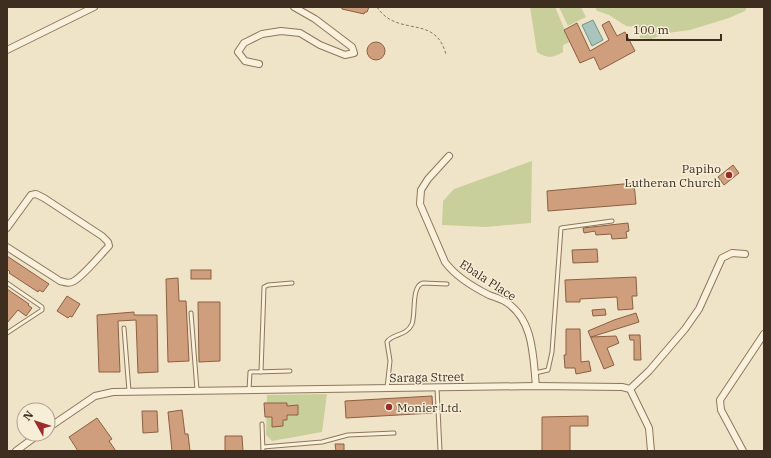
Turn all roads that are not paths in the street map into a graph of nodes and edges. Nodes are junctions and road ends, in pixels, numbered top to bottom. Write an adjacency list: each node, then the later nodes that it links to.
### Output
1 (94, 7): 3 (street)
2 (294, 7): 4 (street)
3 (7, 50)
4 (259, 64)
5 (449, 156): 19 (street, Ebala Place)
6 (612, 221): 19 (lane)
7 (7, 228): 8 (street)
8 (7, 247)
9 (745, 254): 23 (street)
10 (7, 283): 15 (lane)
11 (292, 283): 18 (lane)
12 (447, 284): 21 (lane)
13 (192, 313): 24 (lane)
14 (124, 328): 26 (lane)
15 (7, 333)
16 (764, 334): 35 (street)
17 (290, 371): 18 (lane)
18 (261, 372): 25 (lane)
19 (535, 373): 20 (street, Ebala Place)
20 (536, 386): 22 (street, Saraga Street); 23 (street, Saraga Street)
21 (387, 388): 22 (street, Saraga Street); 25 (street, Saraga Street)
22 (437, 388): 33 (lane)
23 (630, 389): 34 (street)
24 (197, 390): 25 (street, Saraga Street); 26 (street, Saraga Street)
25 (250, 390)
26 (129, 391): 27 (street, Saraga Street)
27 (56, 423)
28 (262, 424): 31 (lane)
29 (394, 433): 31 (lane)
30 (28, 442): 32 (street)
31 (263, 449)
32 (16, 451)
33 (440, 451)
34 (651, 451)
35 (743, 451)

